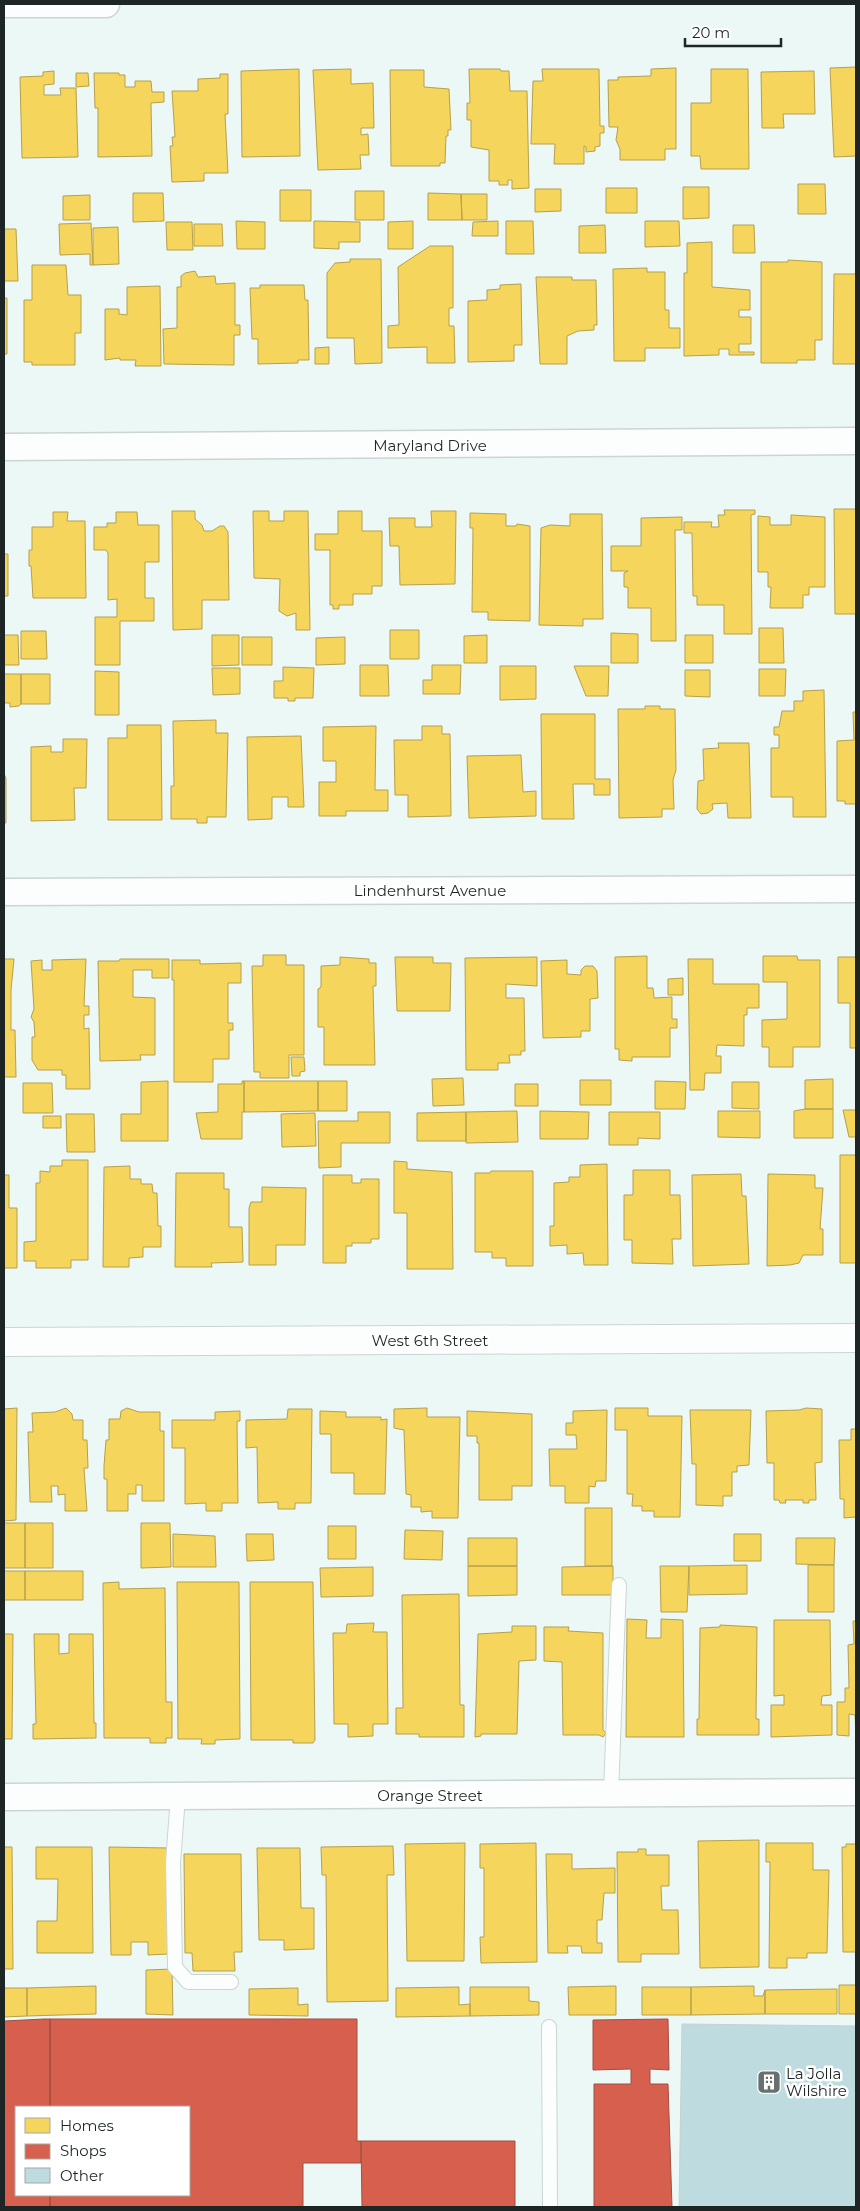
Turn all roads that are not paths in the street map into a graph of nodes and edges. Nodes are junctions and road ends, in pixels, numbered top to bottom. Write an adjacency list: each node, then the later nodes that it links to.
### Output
1 (4, 4): 2 (street)
2 (106, 4)
3 (856, 441): 4 (street, Maryland Drive)
4 (4, 447)
5 (856, 889): 6 (street, Lindenhurst Avenue)
6 (4, 892)
7 (856, 1338): 8 (street, West 6th Street)
8 (4, 1342)
9 (619, 1585): 11 (lane)
10 (856, 1792): 11 (street, Orange Street)
11 (611, 1794): 12 (street, Orange Street)
12 (178, 1796): 13 (street, Orange Street); 14 (lane)
13 (4, 1797)
14 (231, 1982)
15 (550, 2027): 16 (lane)
16 (550, 2207)

